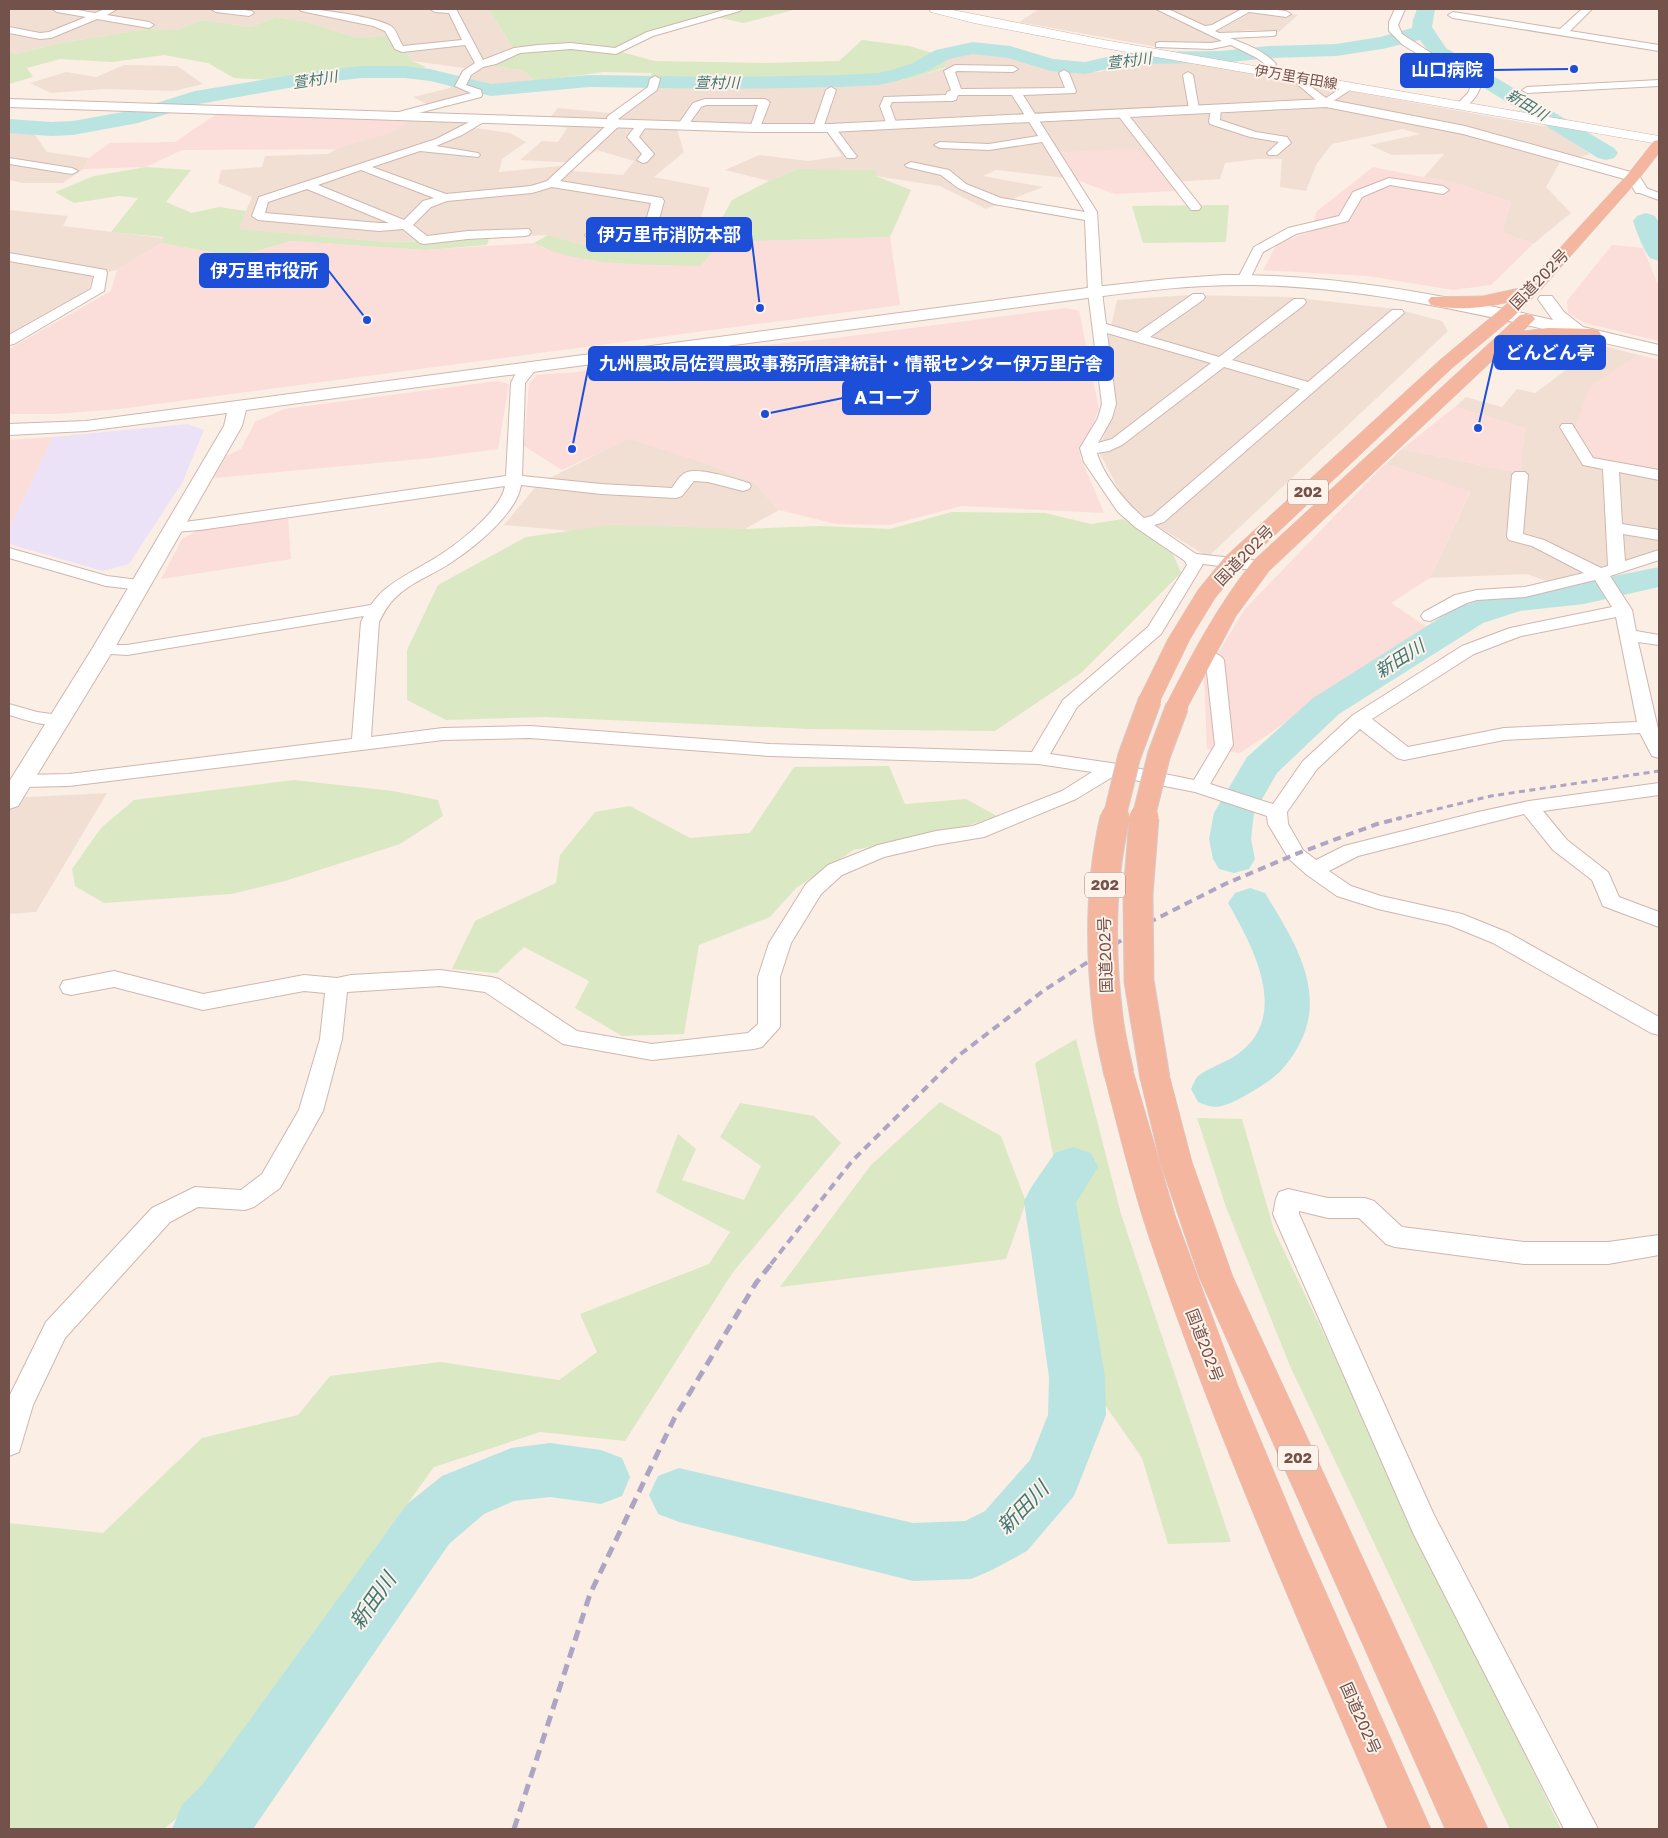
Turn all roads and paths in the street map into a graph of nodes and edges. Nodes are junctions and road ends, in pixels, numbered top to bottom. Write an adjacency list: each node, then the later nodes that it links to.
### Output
1 (56, 9): 14 (street)
2 (112, 9): 14 (street)
3 (216, 9): 11 (street)
4 (304, 9): 21 (street)
5 (435, 9): 21 (street)
6 (737, 9): 25 (street)
7 (934, 9): 24 (main road, 伊万里有田線)
8 (1160, 9): 16 (street)
9 (1400, 9): 40 (street)
10 (1586, 9): 18 (street)
11 (249, 13)
12 (1286, 14): 16 (street)
13 (1453, 15): 18 (street)
14 (96, 16): 15 (street); 17 (street)
15 (149, 24)
16 (1203, 29): 20 (street)
17 (9, 30)
18 (1562, 32): 23 (street)
19 (1273, 33): 20 (street)
20 (1217, 35): 22 (street)
21 (468, 42): 25 (street)
22 (1233, 42): 24 (street); 27 (street)
23 (1659, 48)
24 (1163, 50): 27 (main road, 伊万里有田線)
25 (480, 64): 44 (street)
26 (1013, 69): 36 (street)
27 (1267, 72): 33 (main road, 伊万里有田線)
28 (1064, 73): 37 (street)
29 (1188, 75): 42 (street)
30 (1301, 82): 39 (street)
31 (1659, 83): 35 (street)
32 (654, 84): 47 (street)
33 (1351, 86): 39 (street); 40 (main road, 伊万里有田線)
34 (831, 90): 52 (street)
35 (1527, 90)
36 (957, 92): 37 (street); 49 (street)
37 (1016, 92): 46 (street)
38 (9, 103): 44 (street)
39 (1326, 103): 41 (street); 67 (street)
40 (1460, 106): 54 (main road, 伊万里有田線)
41 (1216, 108): 42 (street); 57 (street)
42 (1194, 109): 43 (street)
43 (1122, 114): 46 (street); 72 (street)
44 (399, 115): 45 (street)
45 (483, 118): 47 (street); 56 (street)
46 (1034, 118): 49 (street); 53 (street)
47 (614, 124): 48 (street); 66 (street)
48 (642, 125): 50 (street); 61 (street)
49 (892, 125): 52 (street)
50 (682, 126): 51 (street); 51 (street)
51 (755, 128): 52 (street)
52 (824, 128): 59 (street)
53 (1046, 138): 55 (street); 74 (street)
54 (1659, 142): 67 (highway, 国道202号 / 202)
55 (940, 145)
56 (422, 148): 58 (street); 63 (street)
57 (1273, 153)
58 (474, 155)
59 (851, 156)
60 (9, 160): 65 (street)
61 (642, 160)
62 (911, 165): 74 (street)
63 (363, 167): 68 (street); 71 (street)
64 (1659, 168): 67 (highway, 国道202号 / 202)
65 (72, 170)
66 (551, 183): 71 (street); 77 (street)
67 (1637, 184): 70 (street); 73 (highway, 国道202号 / 202); 80 (highway, 国道202号 / 202)
68 (308, 185): 75 (street); 75 (street)
69 (1443, 190): 79 (street)
70 (1659, 197)
71 (445, 198): 75 (street)
72 (1195, 207)
73 (1623, 212)
74 (1091, 217): 81 (street)
75 (406, 225): 76 (street)
76 (525, 232)
77 (591, 235)
78 (9, 257): 94 (street)
79 (1243, 280): 81 (street); 84 (street)
80 (1531, 290): 84 (highway); 87 (highway, 国道202号 / 202)
81 (1095, 292): 89 (street); 97 (street)
82 (1552, 293): 88 (highway, 国道202号 / 202); 90 (street)
83 (1198, 297): 92 (street)
84 (1437, 301): 87 (street); 91 (street)
85 (1299, 302): 96 (street)
86 (1397, 313): 98 (street)
87 (1505, 315): 88 (street); 91 (highway, 国道202号 / 202)
88 (1527, 319): 90 (street); 93 (highway, 国道202号 / 202)
89 (1100, 327): 92 (street); 102 (street)
90 (1592, 334): 93 (highway); 95 (street)
91 (1479, 336): 115 (highway, 国道202号 / 202)
92 (1141, 337): 96 (street)
93 (1505, 339): 116 (highway, 国道202号 / 202)
94 (9, 341)
95 (1659, 350)
96 (1222, 361): 98 (street); 102 (street)
97 (530, 368): 99 (street); 106 (street)
98 (1310, 388): 108 (street)
99 (238, 406): 101 (street); 109 (street)
100 (1567, 428): 103 (street)
101 (9, 429)
102 (1088, 448): 108 (street)
103 (1611, 467): 105 (street); 110 (street)
104 (1520, 475): 117 (street)
105 (1659, 475)
106 (514, 480): 107 (street); 109 (street); 119 (street)
107 (743, 486)
108 (1141, 524): 114 (street)
109 (174, 527): 118 (street)
110 (1614, 528): 111 (street); 117 (street)
111 (1659, 535)
112 (9, 553): 118 (street)
113 (1659, 555): 117 (street)
114 (1192, 558): 115 (street); 122 (street)
115 (1232, 562): 116 (street); 124 (highway, 国道202号 / 202)
116 (1261, 566): 127 (highway, 国道202号 / 202)
117 (1608, 572): 120 (street); 121 (street)
118 (140, 585): 126 (street)
119 (377, 609): 126 (street); 134 (street)
120 (1623, 610): 123 (street); 131 (street)
121 (1430, 616)
122 (1155, 630): 124 (street); 136 (street)
123 (1628, 635): 125 (street); 128 (street)
124 (1179, 639): 151 (highway, 国道202号 / 202, bridge)
125 (1659, 640)
126 (103, 649): 132 (street)
127 (1203, 656): 140 (street); 152 (highway, 国道202号 / 202, bridge)
128 (1640, 693): 129 (street); 133 (street)
129 (1659, 697)
130 (9, 709): 132 (street)
131 (1360, 719): 133 (street); 143 (street)
132 (59, 720): 138 (street)
133 (1647, 727): 135 (street)
134 (361, 743): 136 (street); 138 (street)
135 (1659, 752)
136 (1038, 758): 137 (street)
137 (1111, 769): 140 (street); 146 (street)
138 (15, 781): 141 (street)
139 (1659, 789): 142 (street)
140 (1208, 790): 143 (street)
141 (9, 801)
142 (1529, 807): 144 (street); 145 (street)
143 (1277, 812): 144 (street)
144 (1314, 870): 148 (street)
145 (1659, 920)
146 (337, 986): 147 (street); 150 (street)
147 (72, 987)
148 (1659, 1027)
149 (1659, 1245): 153 (street)
150 (9, 1443)
151 (1410, 1829)
152 (1467, 1829)
153 (1582, 1829)

